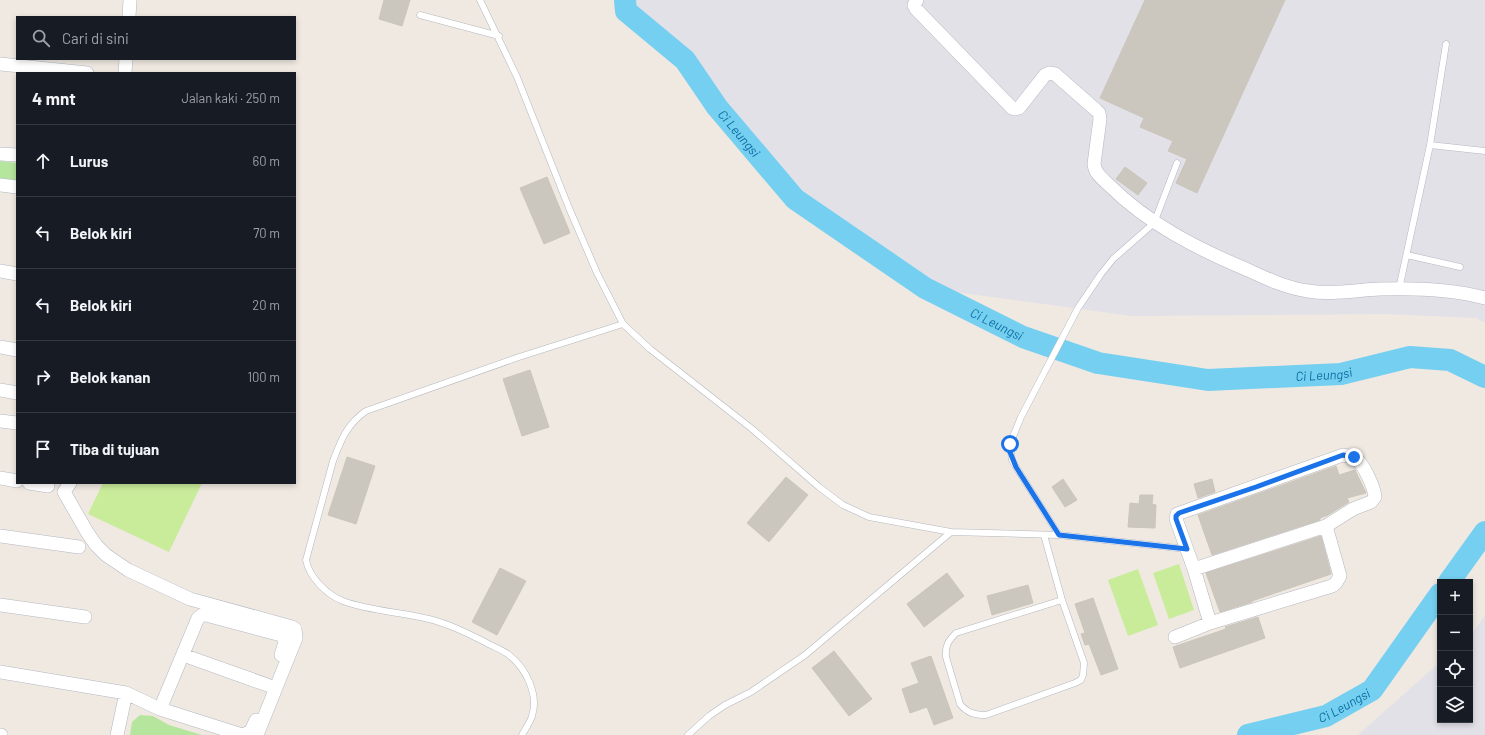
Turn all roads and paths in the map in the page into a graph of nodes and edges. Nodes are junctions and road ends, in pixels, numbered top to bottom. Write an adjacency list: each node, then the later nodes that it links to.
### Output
1 (130, 0): 5 (street)
2 (480, 0): 6 (lane)
3 (917, 0): 19 (street)
4 (420, 15): 6 (lane)
5 (129, 16)
6 (499, 36): 26 (lane)
7 (1446, 44): 12 (lane)
8 (126, 60): 11 (street)
9 (0, 64): 10 (street)
10 (77, 72)
11 (125, 72)
12 (1430, 146): 13 (lane); 20 (lane)
13 (1485, 151)
14 (0, 154): 15 (street)
15 (16, 155)
16 (1177, 163): 19 (lane)
17 (0, 185): 18 (street)
18 (16, 187)
19 (1154, 223): 24 (street); 41 (lane)
20 (1407, 255): 21 (lane); 24 (lane)
21 (1460, 267)
22 (0, 271): 23 (street)
23 (16, 274)
24 (1400, 289): 25 (street)
25 (1485, 298)
26 (623, 324): 39 (lane); 59 (lane)
27 (0, 348): 28 (street)
28 (16, 350)
29 (0, 390): 30 (street)
30 (16, 393)
31 (0, 421): 32 (street)
32 (16, 423)
33 (0, 478): 34 (street)
34 (16, 481)
35 (35, 484): 37 (street)
36 (69, 484): 58 (street)
37 (48, 486)
38 (1326, 526): 44 (street); 45 (street); 49 (street)
39 (951, 532): 40 (lane); 60 (lane)
40 (1044, 535): 41 (lane); 46 (lane)
41 (1059, 535): 44 (lane)
42 (0, 536): 43 (street)
43 (79, 547)
44 (1187, 549): 45 (street)
45 (1194, 569): 49 (street)
46 (1062, 600): 46 (lane)
47 (0, 605): 48 (street)
48 (85, 617)
49 (1210, 623): 50 (street)
50 (1174, 637)
51 (183, 655): 53 (street); 53 (street); 55 (street)
52 (0, 672): 54 (street)
53 (270, 686): 57 (street)
54 (126, 694): 55 (street); 56 (street)
55 (160, 709): 57 (street)
56 (117, 735)
57 (242, 735)
58 (257, 735)
59 (522, 735)
60 (688, 735)

